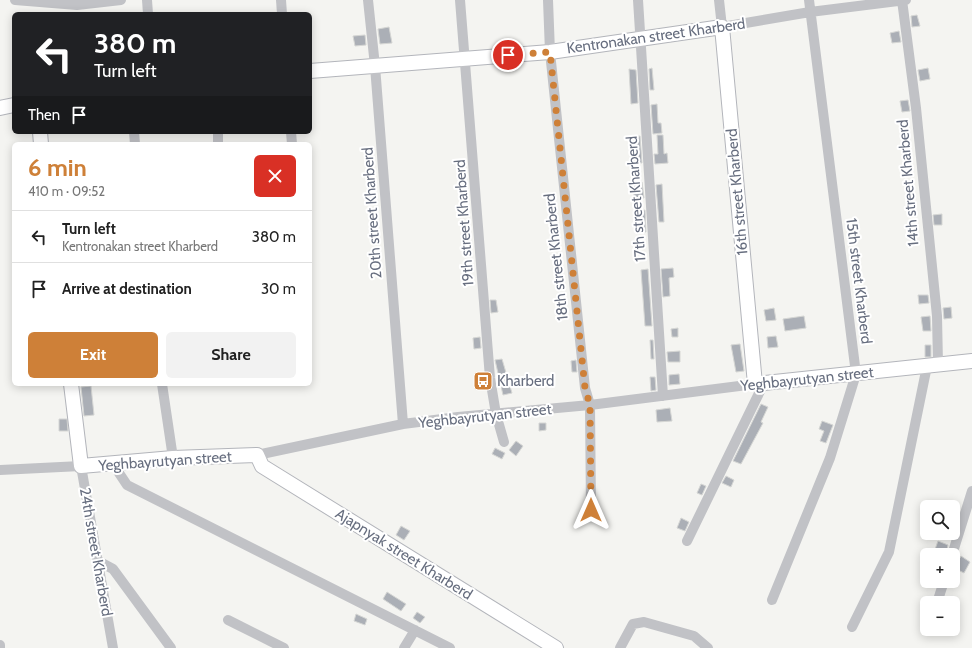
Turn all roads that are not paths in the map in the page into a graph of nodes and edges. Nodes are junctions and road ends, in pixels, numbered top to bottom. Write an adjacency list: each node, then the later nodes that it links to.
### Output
1 (15, 0): 2 (street)
2 (121, 0)
3 (147, 0): 13 (street)
4 (281, 0): 14 (street)
5 (368, 0): 20 (street, 20th street Kharberd)
6 (460, 0): 19 (street, 19th street Kharberd)
7 (548, 0): 18 (street, 18th street Kharberd)
8 (638, 0): 17 (street, 17th street Kharberd)
9 (720, 0): 16 (street, 16th street Kharberd)
10 (810, 0): 15 (street, 15th street Kharberd)
11 (902, 0): 12 (street, Kentronakan street Kharberd); 15 (street, Kentronakan street Kharberd); 25 (street, 14th street Kharberd)
12 (906, 0)
13 (148, 12)
14 (282, 12)
15 (810, 12): 16 (street, Kentronakan street Kharberd); 26 (street, 15th street Kharberd)
16 (722, 27): 17 (street, Kentronakan street Kharberd); 27 (street, 16th street Kharberd)
17 (640, 40): 18 (street, Kentronakan street Kharberd); 30 (street, 17th street Kharberd)
18 (550, 52): 19 (street, Kentronakan street Kharberd); 31 (street, 18th street Kharberd)
19 (466, 58): 20 (street, Kentronakan street Kharberd); 32 (street, 19th street Kharberd)
20 (376, 66): 21 (street, Kentronakan street Kharberd); 33 (street, 20th street Kharberd)
21 (312, 71)
22 (12, 105): 23 (street)
23 (0, 108)
24 (972, 361): 25 (street, Yeghbayrutyan street)
25 (932, 365): 26 (street, Yeghbayrutyan street); 47 (street, 14th street Kharberd)
26 (856, 374): 27 (street, Yeghbayrutyan street); 45 (street, 15th street Kharberd)
27 (760, 384): 30 (street, Yeghbayrutyan street); 42 (street)
28 (71, 386): 38 (street, 24th street Kharberd)
29 (162, 386): 36 (street)
30 (663, 396): 31 (street, Yeghbayrutyan street)
31 (590, 405): 32 (street, Yeghbayrutyan street); 41 (street, 18th street Kharberd)
32 (496, 414): 33 (street, Yeghbayrutyan street); 34 (street, 19th street Kharberd)
33 (403, 424): 35 (street, Yeghbayrutyan street)
34 (504, 442)
35 (257, 455): 36 (street, Yeghbayrutyan street); 56 (street, Ajapnyak street Kharberd)
36 (173, 458): 37 (street, Yeghbayrutyan street)
37 (113, 464): 38 (street, Yeghbayrutyan street); 48 (street)
38 (82, 466): 39 (street, Yeghbayrutyan street); 44 (street, 24th street Kharberd)
39 (0, 470)
40 (972, 491): 43 (street)
41 (591, 510)
42 (687, 541)
43 (954, 548)
44 (98, 561): 51 (street, 24th street Kharberd); 52 (street)
45 (772, 600)
46 (228, 620): 53 (street)
47 (852, 627)
48 (415, 630): 54 (street); 55 (street)
49 (0, 645): 50 (street)
50 (0, 648)
51 (113, 648)
52 (171, 648)
53 (284, 648)
54 (404, 648)
55 (450, 648)
56 (556, 648)
57 (620, 648): 58 (street)
58 (708, 648)

